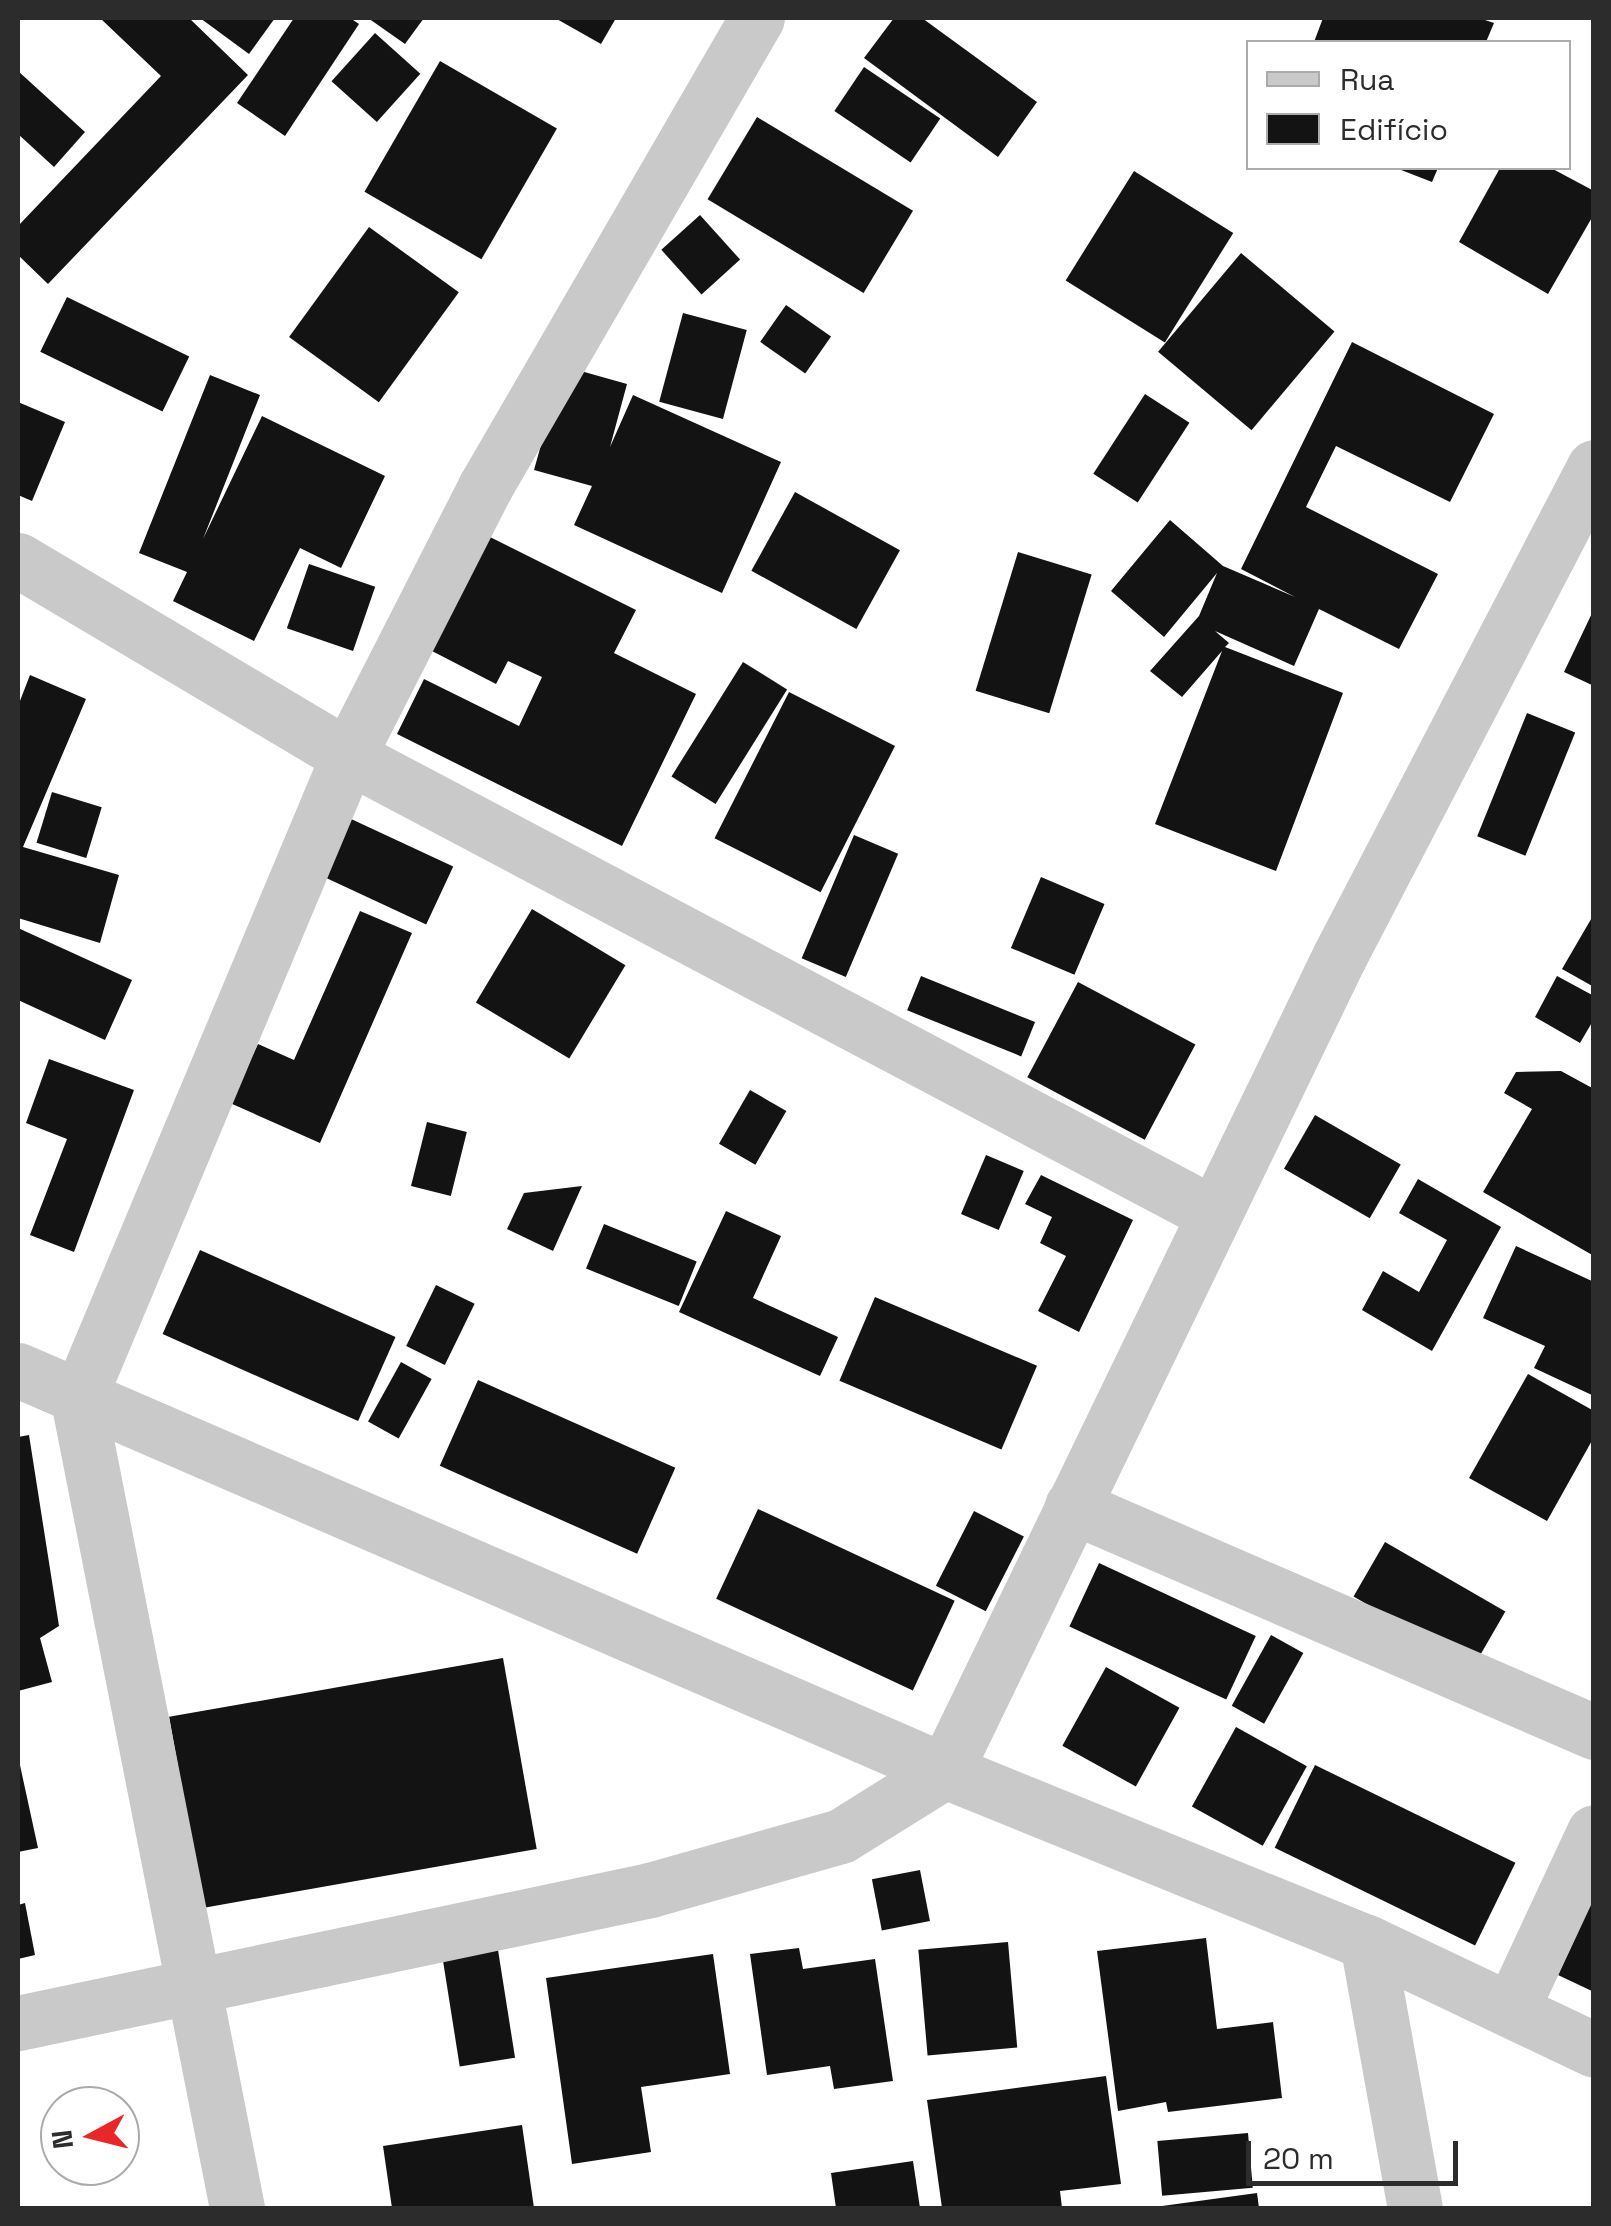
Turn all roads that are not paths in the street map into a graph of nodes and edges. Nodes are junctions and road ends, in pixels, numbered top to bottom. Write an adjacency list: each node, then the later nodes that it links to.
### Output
1 (757, 18): 4 (street)
2 (1594, 466): 5 (street)
3 (18, 560): 4 (street)
4 (348, 756): 5 (street); 7 (street)
5 (1212, 1213): 9 (street)
6 (18, 1370): 7 (street)
7 (78, 1400): 8 (street); 11 (street); 14 (street)
8 (18, 1411)
9 (1072, 1506): 10 (street); 11 (street)
10 (1594, 1732)
11 (945, 1771): 13 (street); 14 (street)
12 (1594, 1832): 15 (street)
13 (1367, 1942): 15 (street); 19 (street)
14 (194, 1988): 16 (street); 18 (street)
15 (1511, 2010): 17 (street)
16 (18, 2023)
17 (1594, 2050)
18 (237, 2208)
19 (1414, 2208)

